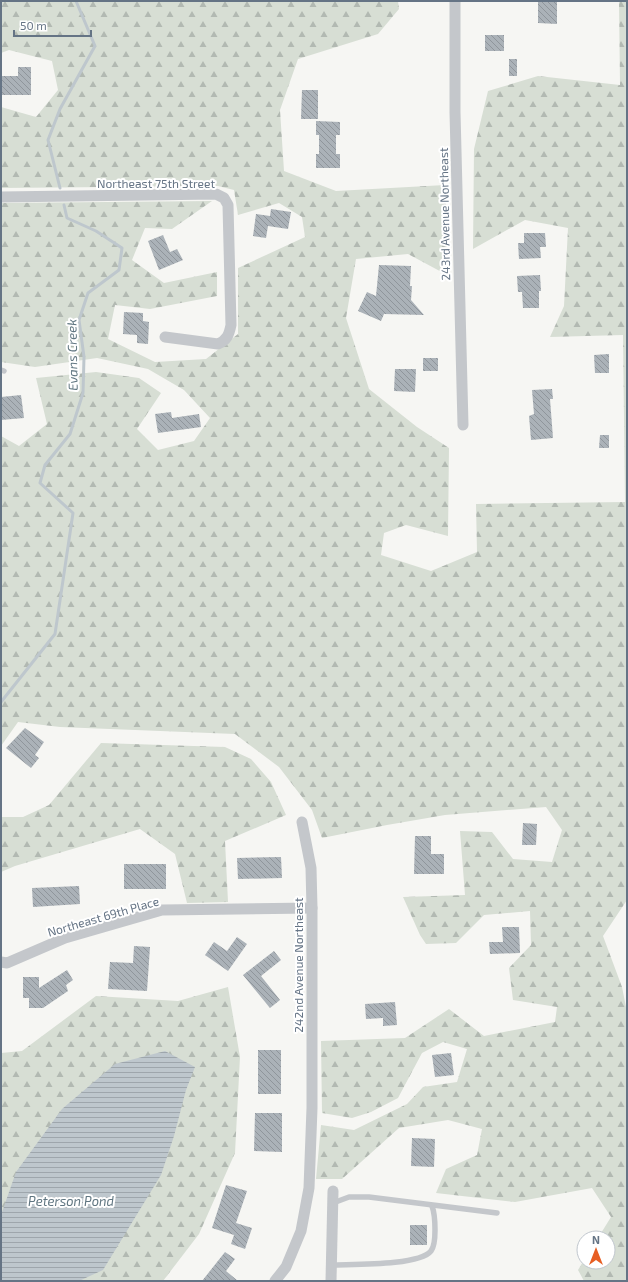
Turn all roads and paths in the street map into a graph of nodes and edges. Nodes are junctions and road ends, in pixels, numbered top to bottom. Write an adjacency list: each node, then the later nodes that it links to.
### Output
1 (455, 1): 4 (street, 243rd Avenue Northeast)
2 (1, 197): 3 (street, Northeast 75th Street)
3 (165, 337)
4 (463, 425)
5 (302, 822): 6 (street, 242nd Avenue Northeast)
6 (312, 908): 7 (street, Northeast 69th Place); 13 (street, 242nd Avenue Northeast)
7 (1, 962)
8 (333, 1191): 9 (street)
9 (333, 1203): 10 (lane); 12 (street)
10 (432, 1206): 11 (lane); 12 (lane)
11 (497, 1213)
12 (332, 1265): 14 (street)
13 (275, 1281)
14 (332, 1281)

